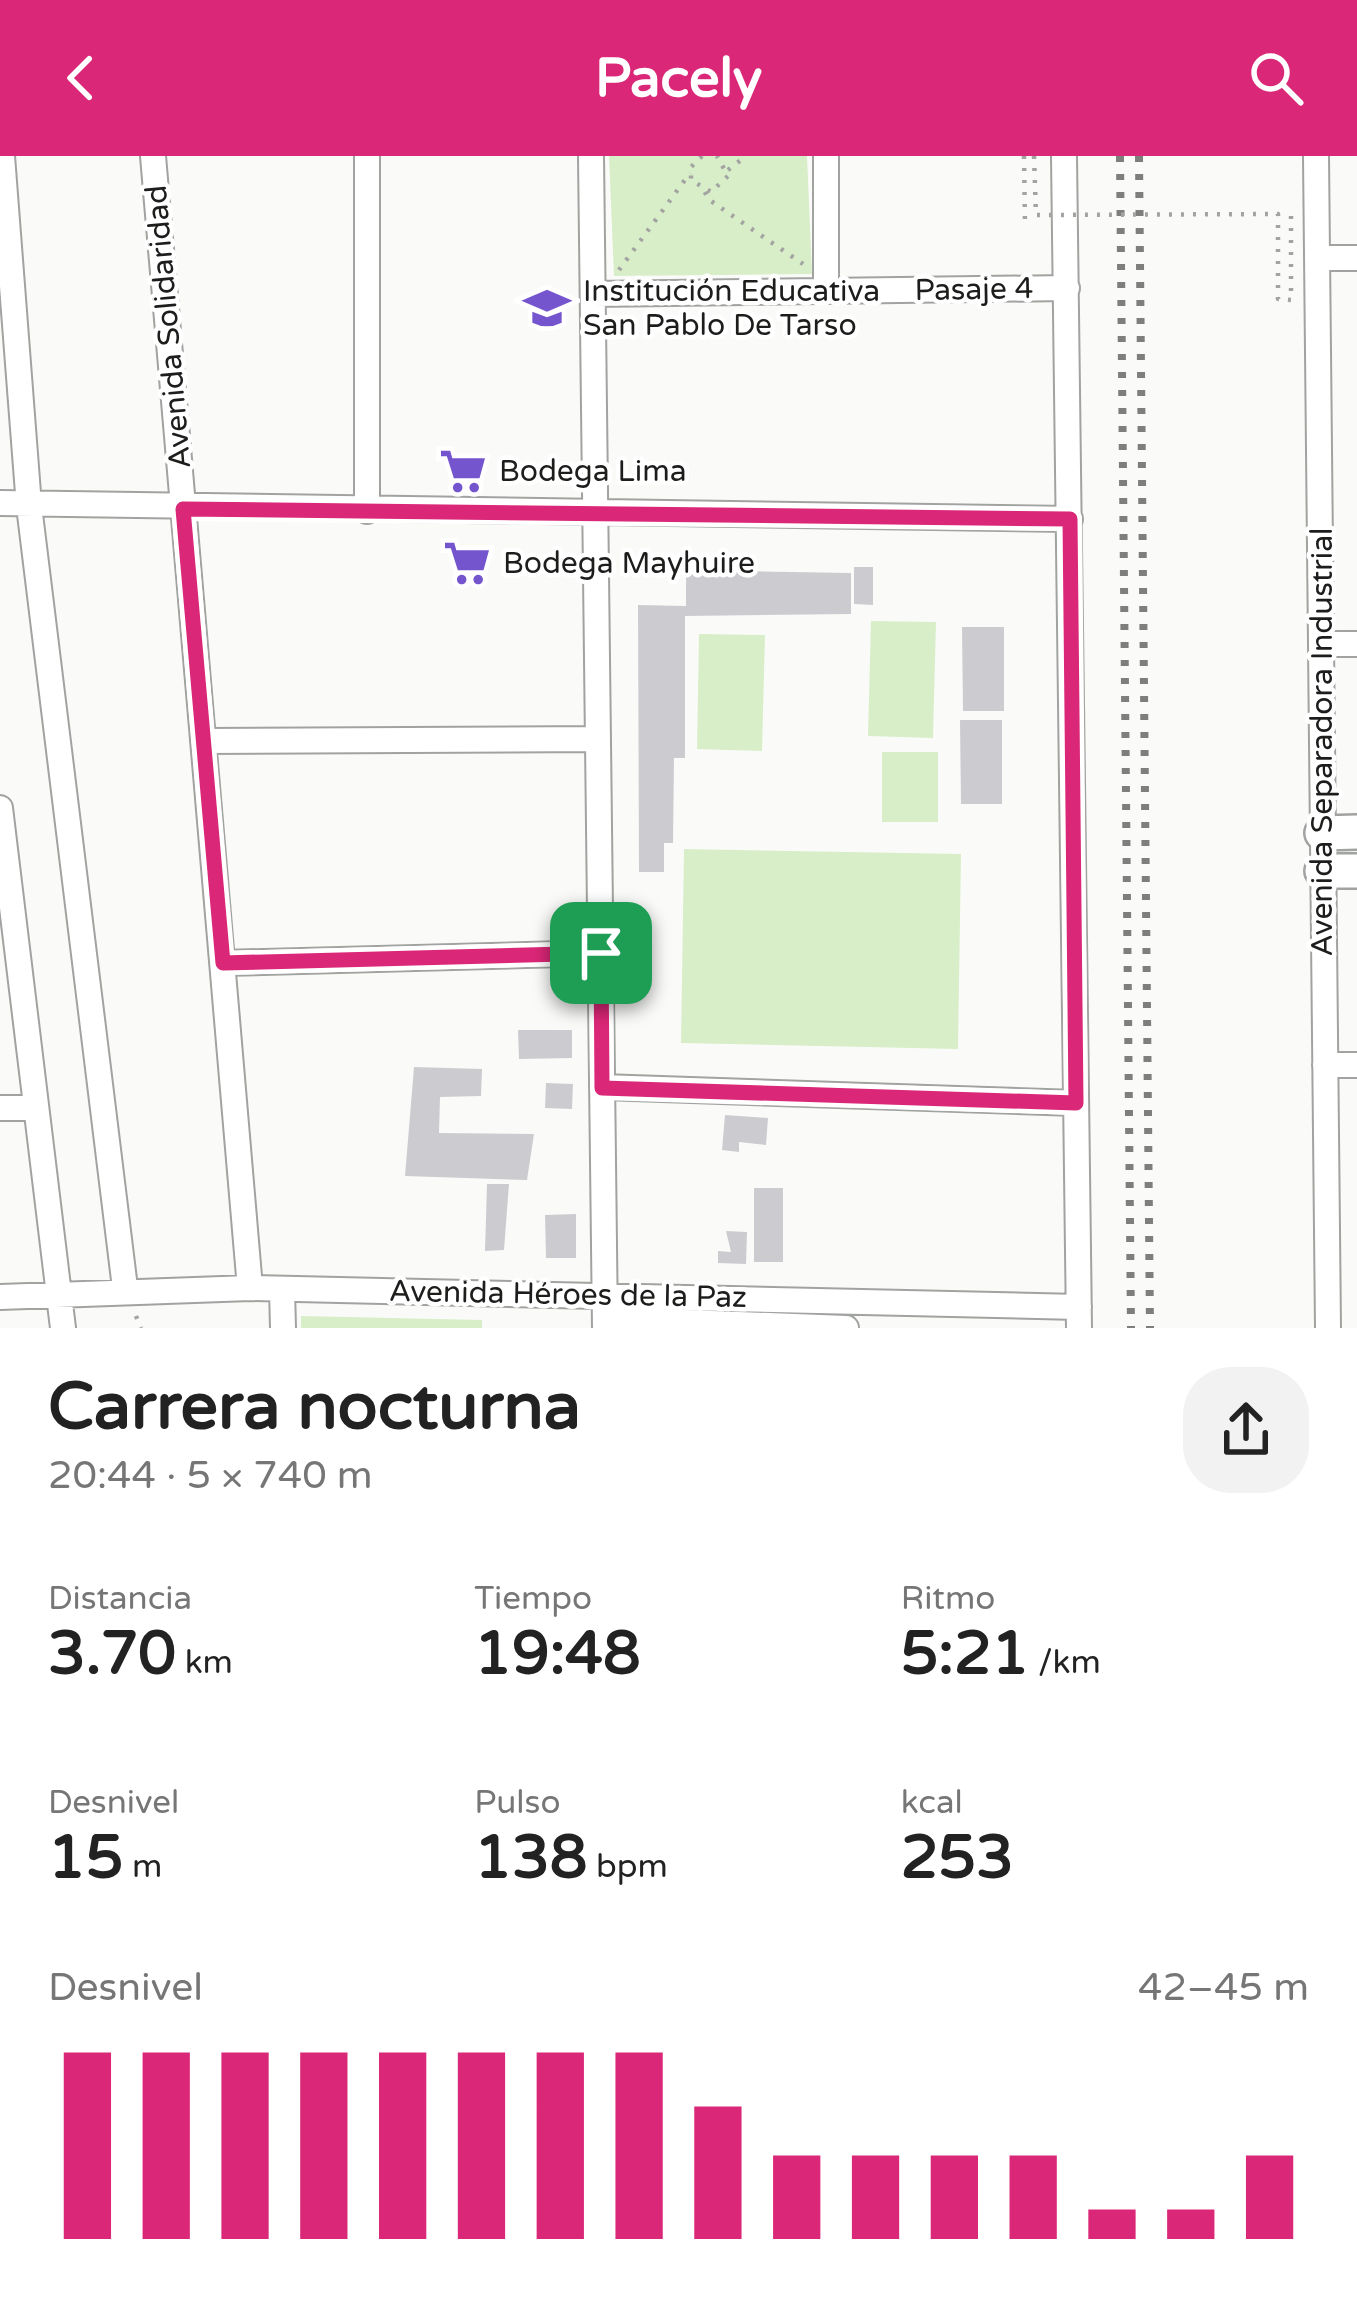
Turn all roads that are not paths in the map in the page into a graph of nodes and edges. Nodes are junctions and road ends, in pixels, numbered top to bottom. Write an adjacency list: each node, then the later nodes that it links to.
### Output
1 (2, 156): 14 (street)
2 (153, 156): 15 (street, Avenida Solidaridad)
3 (367, 156): 16 (street)
4 (591, 156): 12 (street)
5 (826, 156): 11 (street)
6 (1064, 156): 10 (street)
7 (1316, 156): 8 (street, Avenida Separadora Industrial)
8 (1318, 258): 9 (street); 19 (street, Avenida Separadora Industrial)
9 (1357, 258)
10 (1066, 288): 11 (street, Pasaje 4); 18 (street)
11 (826, 291): 12 (street, Pasaje 4)
12 (593, 294): 17 (street)
13 (0, 503): 14 (street)
14 (28, 506): 15 (street); 36 (street)
15 (183, 509): 16 (street); 22 (street, Avenida Solidaridad)
16 (367, 511): 17 (street)
17 (596, 514): 18 (street); 21 (street)
18 (1070, 519): 33 (street)
19 (1321, 644): 20 (street); 24 (street, Avenida Separadora Industrial)
20 (1357, 644)
21 (598, 739): 22 (street); 28 (street)
22 (203, 741): 29 (street, Avenida Solidaridad)
23 (0, 808): 35 (street)
24 (1322, 832): 25 (street); 26 (street, Avenida Separadora Industrial)
25 (1357, 832)
26 (1322, 871): 27 (street); 30 (street, Avenida Separadora Industrial)
27 (1357, 871)
28 (601, 953): 29 (street); 32 (street)
29 (223, 963): 37 (street, Avenida Solidaridad)
30 (1325, 1065): 31 (street); 48 (street, Avenida Separadora Industrial)
31 (1357, 1065)
32 (602, 1088): 33 (street); 39 (street)
33 (1076, 1103): 43 (street)
34 (0, 1108): 35 (street)
35 (36, 1108): 40 (street)
36 (124, 1288): 37 (street, Avenida Héroes de la Paz); 40 (street, Avenida Héroes de la Paz)
37 (250, 1288): 38 (street, Avenida Héroes de la Paz)
38 (282, 1289): 39 (street, Avenida Héroes de la Paz); 46 (street)
39 (605, 1292): 42 (street, Avenida Héroes de la Paz); 44 (street)
40 (58, 1295): 41 (street, Avenida Héroes de la Paz); 45 (street)
41 (0, 1297)
42 (846, 1302): 43 (street, Avenida Héroes de la Paz); 47 (street)
43 (1079, 1317)
44 (605, 1323): 47 (street, Avenida Héroes de la Paz)
45 (63, 1328)
46 (283, 1328)
47 (846, 1328)
48 (1328, 1328)

